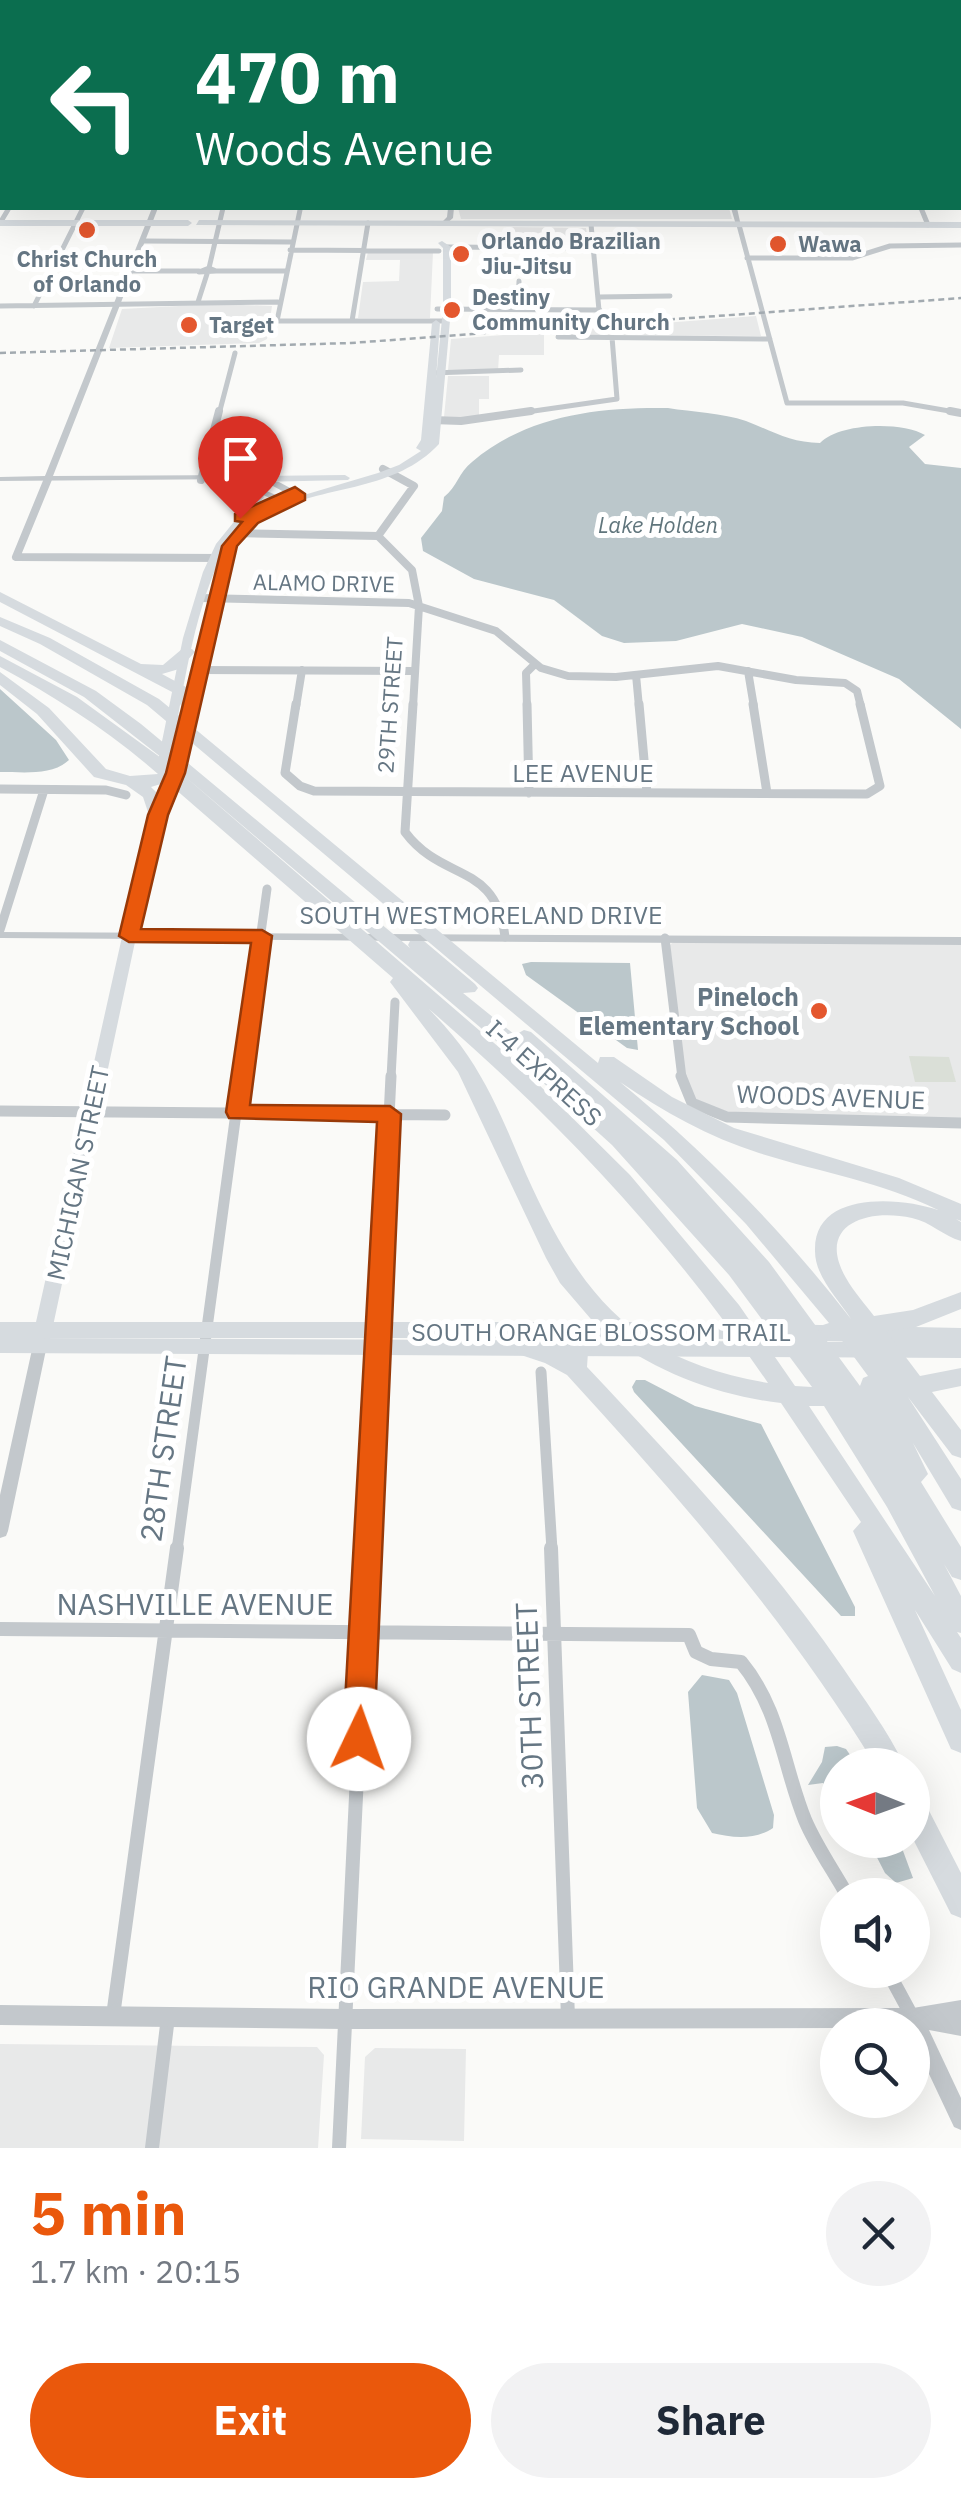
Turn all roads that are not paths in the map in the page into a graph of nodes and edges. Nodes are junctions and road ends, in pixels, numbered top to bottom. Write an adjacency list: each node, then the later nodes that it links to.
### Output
1 (473, 0): 2 (street)
2 (481, 0): 3 (street)
3 (522, 0)
4 (82, 210): 12 (street)
5 (154, 210): 14 (street)
6 (223, 210): 15 (street)
7 (300, 210): 16 (street)
8 (442, 210): 18 (street, MICHIGAN STREET)
9 (451, 210): 18 (street, MICHIGAN STREET)
10 (734, 210): 21 (street)
11 (922, 210): 22 (street)
12 (74, 222): 13 (main road); 14 (main road); 40 (street)
13 (0, 223)
14 (149, 223): 15 (main road); 23 (street)
15 (220, 223): 16 (main road); 24 (street)
16 (296, 224): 17 (main road); 26 (street)
17 (368, 224): 18 (main road); 29 (street)
18 (444, 224): 19 (main road); 28 (main road, MICHIGAN STREET)
19 (592, 224): 21 (main road); 27 (street)
20 (961, 224): 22 (main road)
21 (738, 225): 22 (main road); 30 (street)
22 (928, 225)
23 (142, 241): 24 (street); 31 (street)
24 (217, 242): 26 (street); 32 (street)
25 (961, 245): 30 (street)
26 (291, 246): 29 (street); 33 (street)
27 (594, 248): 28 (street); 36 (street)
28 (444, 249): 29 (street); 42 (main road, MICHIGAN STREET)
29 (363, 250): 45 (street)
30 (747, 258): 50 (street)
31 (129, 271): 32 (street); 41 (street)
32 (208, 271): 33 (street); 37 (street)
33 (285, 272): 38 (street)
34 (519, 281): 43 (street)
35 (670, 296): 36 (street)
36 (598, 297): 44 (street)
37 (198, 302): 38 (street); 41 (street)
38 (278, 302): 45 (street)
39 (0, 306): 40 (street)
40 (34, 306): 41 (street)
41 (115, 306): 60 (street)
42 (442, 309): 43 (street); 46 (main road, MICHIGAN STREET)
43 (518, 310): 44 (street)
44 (600, 310): 47 (street)
45 (352, 321): 46 (street)
46 (441, 321): 53 (main road, MICHIGAN STREET)
47 (600, 321)
48 (558, 337): 49 (street)
49 (612, 338): 50 (street); 56 (street)
50 (770, 339): 54 (street)
51 (234, 353): 62 (street)
52 (521, 370): 53 (street)
53 (438, 373): 56 (main road, MICHIGAN STREET)
54 (944, 411): 55 (street); 57 (street)
55 (961, 413)
56 (434, 420): 58 (main road, MICHIGAN STREET)
57 (961, 421)
58 (387, 471): 59 (main road, MICHIGAN STREET); 64 (main road, MICHIGAN STREET); 67 (street)
59 (359, 477): 63 (main road); 64 (main road, MICHIGAN STREET)
60 (48, 478): 61 (street); 62 (street); 68 (street)
61 (0, 479)
62 (201, 480): 63 (street)
63 (255, 482): 64 (street); 64 (street); 65 (main road)
64 (291, 497): 65 (main road, MICHIGAN STREET); 66 (main road, MICHIGAN STREET)
65 (240, 518): 66 (main road, MICHIGAN STREET)
66 (233, 533): 67 (street); 68 (main road, MICHIGAN STREET)
67 (378, 536): 72 (street, 29TH STREET)
68 (219, 558): 69 (main road, MICHIGAN STREET); 70 (main road, MICHIGAN STREET)
69 (201, 598): 70 (street, ALAMO DRIVE); 77 (main road, MICHIGAN STREET)
70 (216, 599): 72 (street, ALAMO DRIVE); 81 (main road, MICHIGAN STREET)
71 (4, 601): 76 (highway); 88 (highway)
72 (419, 606): 79 (street, ALAMO DRIVE); 83 (street, 29TH STREET)
73 (0, 622): 88 (highway)
74 (0, 635): 90 (highway, I-4 EXPRESS)
75 (0, 645): 90 (highway, I-4 EXPRESS)
76 (100, 648): 77 (highway); 80 (highway)
77 (187, 652): 87 (main road, MICHIGAN STREET)
78 (0, 661): 90 (highway)
79 (535, 664): 85 (street, ALAMO DRIVE); 97 (street)
80 (135, 667): 87 (highway); 91 (highway)
81 (199, 670): 82 (street); 89 (main road, MICHIGAN STREET)
82 (302, 670): 83 (street); 96 (street, LEE AVENUE)
83 (415, 671): 96 (street, 29TH STREET)
84 (748, 671): 85 (street, ALAMO DRIVE); 99 (street); 100 (street, ALAMO DRIVE)
85 (636, 674): 98 (street)
86 (0, 680): 91 (highway)
87 (180, 690): 89 (highway); 92 (main road, MICHIGAN STREET)
88 (154, 702): 92 (highway)
89 (190, 708): 92 (main road, MICHIGAN STREET)
90 (135, 729): 92 (highway); 92 (highway, I-4 EXPRESS)
91 (88, 757): 93 (highway)
92 (182, 768): 93 (highway); 101 (main road, MICHIGAN STREET); 109 (highway); 110 (highway, I-4 EXPRESS); 110 (highway); 110 (highway, I-4 EXPRESS)
93 (128, 788): 95 (street); 101 (highway)
94 (0, 790): 95 (street)
95 (44, 790): 103 (street)
96 (408, 792): 97 (street, LEE AVENUE); 106 (street, 29TH STREET)
97 (528, 793): 98 (street, LEE AVENUE)
98 (647, 793): 99 (street, LEE AVENUE)
99 (767, 793): 100 (street, LEE AVENUE)
100 (866, 794)
101 (158, 815): 104 (main road, MICHIGAN STREET)
102 (267, 889): 105 (street, 28TH STREET)
103 (0, 932): 104 (street, SOUTH WESTMORELAND DRIVE)
104 (129, 936): 105 (street, SOUTH WESTMORELAND DRIVE); 113 (main road, MICHIGAN STREET)
105 (262, 936): 106 (street, SOUTH WESTMORELAND DRIVE); 114 (street, 28TH STREET)
106 (505, 937): 107 (street, SOUTH WESTMORELAND DRIVE)
107 (665, 938): 108 (street, SOUTH WESTMORELAND DRIVE); 117 (street, WOODS AVENUE)
108 (961, 941)
109 (450, 950): 118 (highway); 121 (highway)
110 (395, 952): 133 (highway); 134 (highway, I-4 EXPRESS); 134 (highway, I-4 EXPRESS); 135 (highway)
111 (395, 1002): 115 (street)
112 (0, 1111): 113 (street)
113 (91, 1112): 114 (street); 125 (main road, MICHIGAN STREET)
114 (238, 1112): 115 (street); 126 (street, 28TH STREET)
115 (396, 1114): 116 (street); 127 (street)
116 (446, 1116)
117 (961, 1123)
118 (961, 1213)
119 (961, 1234): 134 (highway)
120 (961, 1300): 121 (highway)
121 (831, 1319): 123 (main road, SOUTH ORANGE BLOSSOM TRAIL); 124 (main road, SOUTH ORANGE BLOSSOM TRAIL); 134 (highway)
122 (0, 1330): 125 (main road, SOUTH ORANGE BLOSSOM TRAIL)
123 (607, 1330): 128 (main road, SOUTH ORANGE BLOSSOM TRAIL); 131 (highway)
124 (961, 1336)
125 (42, 1338): 126 (main road, SOUTH ORANGE BLOSSOM TRAIL); 129 (main road, SOUTH ORANGE BLOSSOM TRAIL); 138 (street, MICHIGAN STREET)
126 (207, 1339): 127 (main road, SOUTH ORANGE BLOSSOM TRAIL); 142 (street, 28TH STREET)
127 (378, 1340): 128 (main road, SOUTH ORANGE BLOSSOM TRAIL); 128 (main road, SOUTH ORANGE BLOSSOM TRAIL); 143 (street)
128 (523, 1342): 131 (highway)
129 (0, 1345)
130 (961, 1350): 131 (main road, SOUTH ORANGE BLOSSOM TRAIL)
131 (576, 1359): 147 (highway)
132 (540, 1372): 144 (street, 30TH STREET)
133 (961, 1377)
134 (883, 1406): 136 (highway); 137 (highway); 139 (highway, I-4 EXPRESS); 140 (highway, I-4 EXPRESS)
135 (799, 1412): 145 (highway); 146 (highway)
136 (961, 1448)
137 (961, 1501)
138 (0, 1531)
139 (958, 1564)
140 (961, 1622)
141 (0, 1628): 142 (street, NASHVILLE AVENUE)
142 (168, 1630): 143 (street, NASHVILLE AVENUE); 154 (street, 28TH STREET)
143 (364, 1632): 144 (street, NASHVILLE AVENUE); 158 (street)
144 (556, 1633): 149 (street, NASHVILLE AVENUE); 156 (street, 30TH STREET)
145 (961, 1661)
146 (961, 1740)
147 (880, 1748)
148 (930, 1842): 150 (highway)
149 (837, 1878)
150 (961, 1904)
151 (961, 2010): 153 (street, RIO GRANDE AVENUE)
152 (0, 2015): 154 (street, RIO GRANDE AVENUE)
153 (930, 2015)
154 (113, 2016): 155 (street, RIO GRANDE AVENUE)
155 (168, 2017): 158 (street, RIO GRANDE AVENUE); 163 (street)
156 (568, 2018): 157 (street, RIO GRANDE AVENUE); 158 (street, RIO GRANDE AVENUE)
157 (820, 2018)
158 (346, 2019): 164 (street)
159 (930, 2021): 160 (street, RIO GRANDE AVENUE)
160 (961, 2026)
161 (930, 2054): 162 (street)
162 (961, 2120)
163 (152, 2148)
164 (339, 2148)

